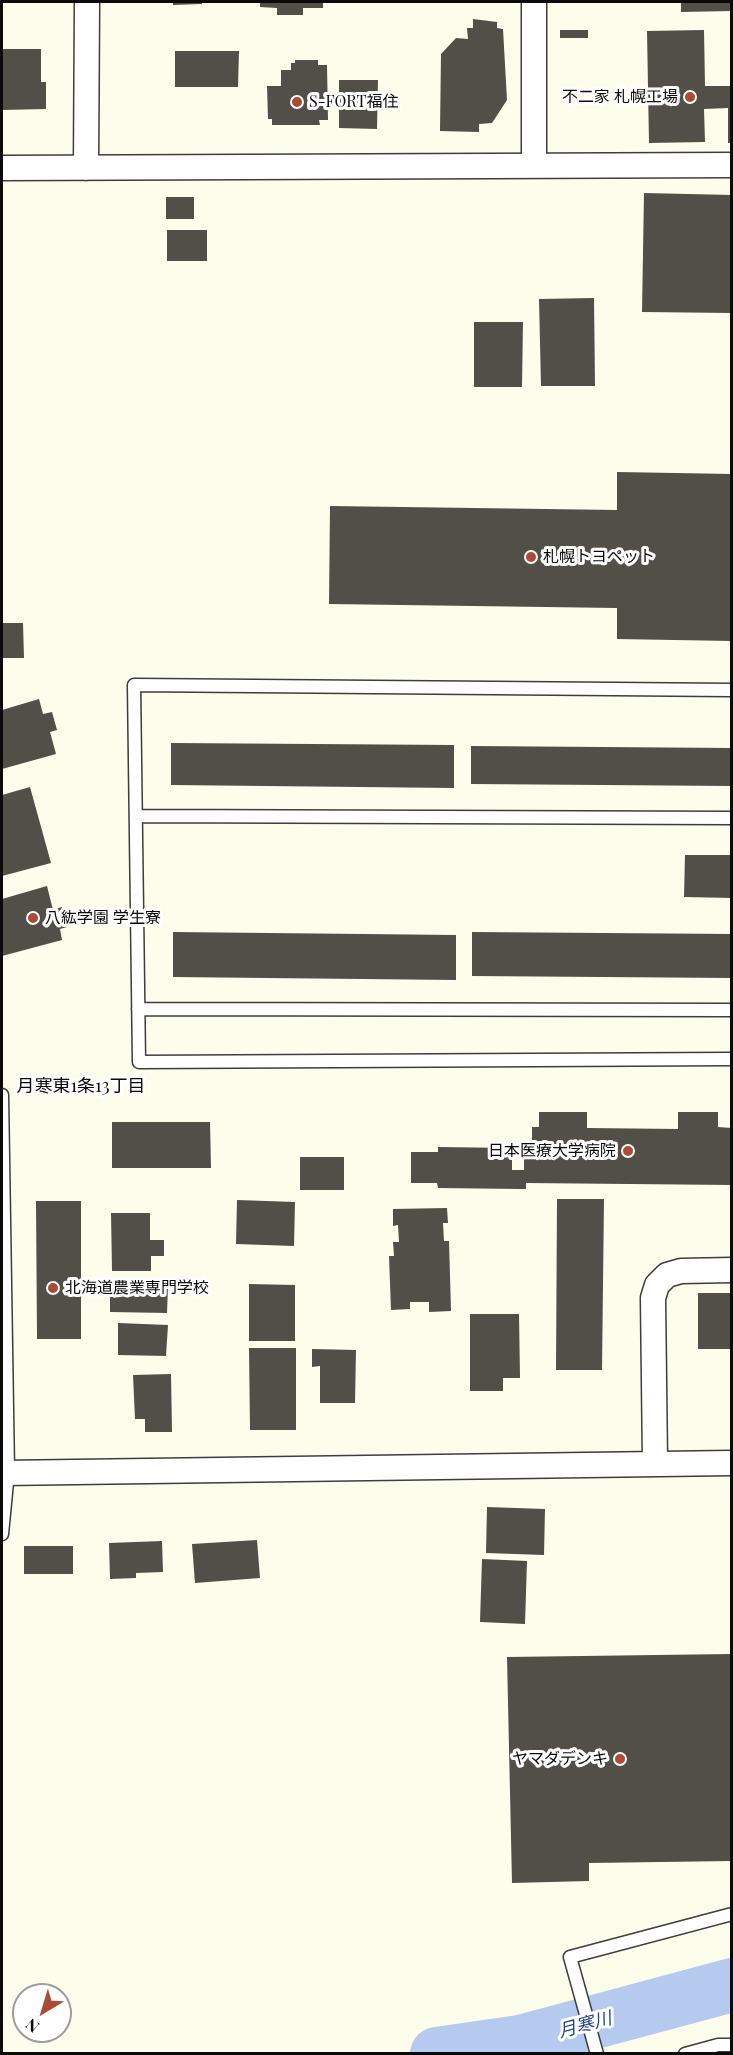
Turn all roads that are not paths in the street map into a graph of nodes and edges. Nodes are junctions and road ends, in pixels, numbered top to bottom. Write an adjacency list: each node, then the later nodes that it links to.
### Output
1 (87, 2): 6 (street)
2 (534, 2): 4 (street)
3 (732, 165): 4 (street)
4 (534, 166): 6 (street)
5 (2, 168): 6 (street)
6 (86, 168)
7 (732, 690): 8 (lane)
8 (136, 816): 9 (lane); 10 (lane)
9 (732, 818)
10 (138, 1009): 11 (lane); 12 (lane)
11 (732, 1010)
12 (732, 1059)
13 (2, 1095): 14 (lane)
14 (3, 1182): 18 (lane)
15 (732, 1270): 16 (street)
16 (655, 1463): 17 (street); 18 (street)
17 (732, 1463)
18 (5, 1473): 19 (lane)
19 (2, 1534)
20 (732, 1914): 22 (lane)
21 (732, 2045): 23 (lane)
22 (597, 2054)
23 (685, 2054)

